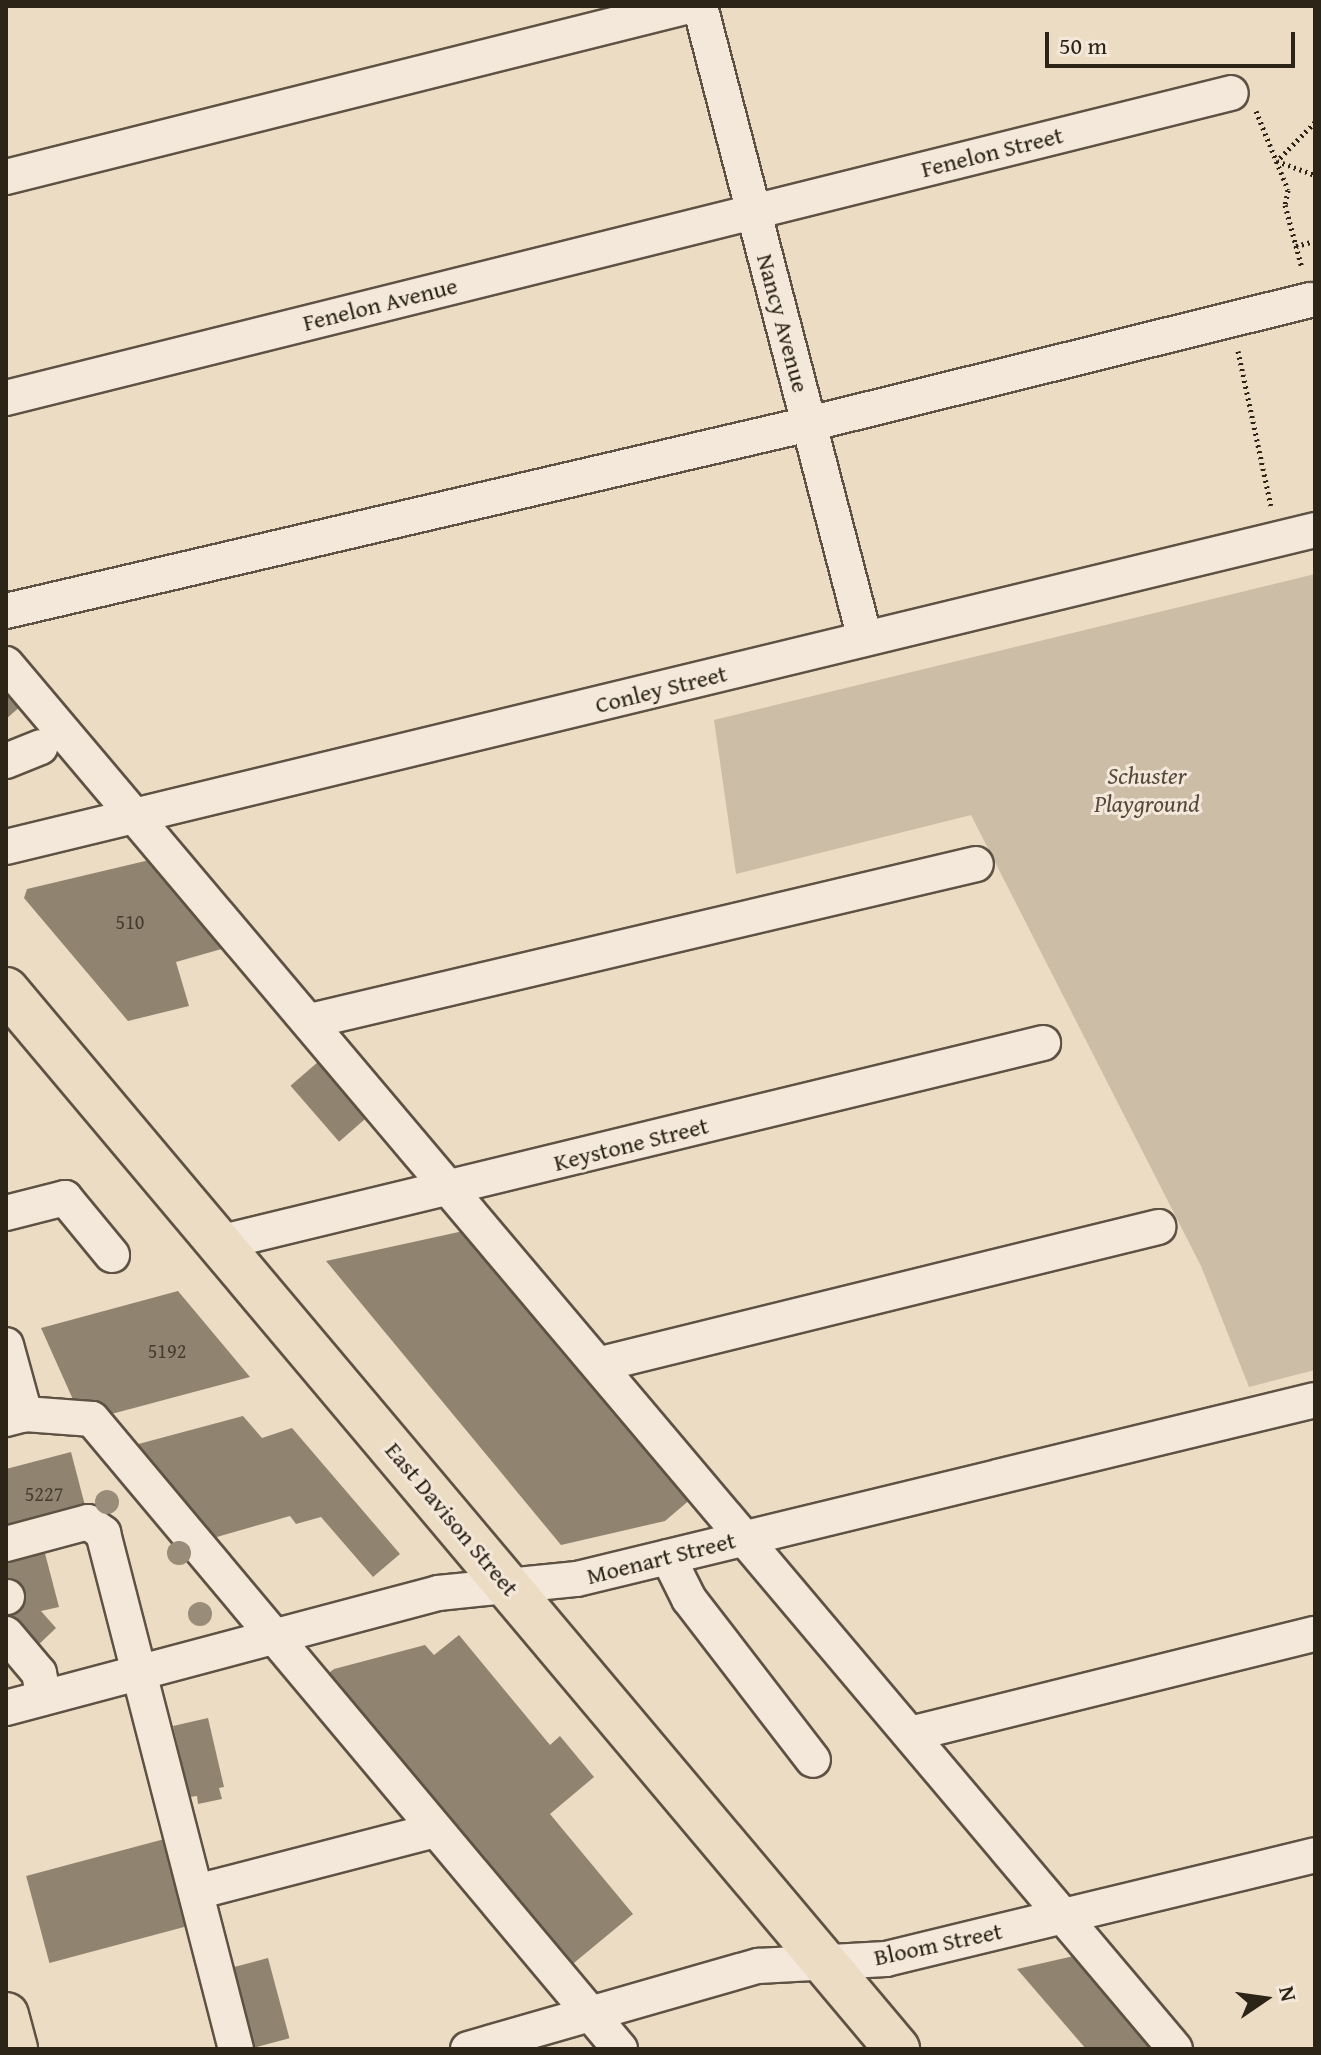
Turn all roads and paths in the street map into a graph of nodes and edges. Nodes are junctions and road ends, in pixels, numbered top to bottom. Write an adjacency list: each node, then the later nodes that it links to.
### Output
1 (689, 6): 7 (street)
2 (700, 6): 8 (street, Nancy Avenue)
3 (1231, 93): 5 (path); 8 (street, Fenelon Street)
4 (1315, 122): 5 (path)
5 (1277, 161): 6 (path); 10 (path)
6 (1315, 175)
7 (6, 177)
8 (753, 210): 13 (street, Fenelon Avenue); 14 (street, Nancy Avenue)
9 (1315, 241): 10 (path)
10 (1296, 246): 11 (path)
11 (1310, 300): 12 (street)
12 (1232, 319): 14 (street); 16 (path)
13 (6, 398)
14 (809, 424): 17 (street); 18 (street, Nancy Avenue)
15 (1315, 530): 16 (street, Conley Street)
16 (1263, 543): 18 (street, Conley Street)
17 (6, 611)
18 (865, 639): 22 (street, Conley Street)
19 (6, 664): 22 (street)
20 (40, 747): 21 (street)
21 (6, 761)
22 (135, 815): 23 (street, Conley Street); 26 (street)
23 (6, 847)
24 (976, 864): 26 (street)
25 (6, 990): 31 (main road, East Davison Street)
26 (310, 1021): 28 (street)
27 (1043, 1043): 28 (street, Keystone Street)
28 (452, 1187): 31 (street, Keystone Street); 34 (street)
29 (6, 1213): 32 (street)
30 (1158, 1227): 34 (street)
31 (219, 1243): 40 (main road, East Davison Street)
32 (112, 1255)
33 (6, 1345): 36 (street)
34 (601, 1364): 37 (street)
35 (1315, 1400): 37 (street, Moenart Street)
36 (16, 1417): 43 (street)
37 (748, 1537): 39 (street, Moenart Street); 47 (street)
38 (6, 1544): 44 (street)
39 (668, 1557): 40 (street, Moenart Street); 48 (street)
40 (507, 1583): 43 (street, Moenart Street); 53 (main road, East Davison Street)
41 (6, 1634): 45 (street)
42 (1315, 1634): 47 (street)
43 (272, 1637): 44 (street, Moenart Street); 49 (street)
44 (139, 1673): 45 (street, Moenart Street); 51 (street)
45 (44, 1698): 46 (street, Moenart Street)
46 (6, 1708)
47 (910, 1734): 52 (street)
48 (813, 1760)
49 (435, 1830): 51 (street); 54 (street)
50 (1315, 1855): 52 (street, Bloom Street)
51 (196, 1892): 57 (street)
52 (1061, 1916): 53 (street, Bloom Street); 61 (street)
53 (824, 1962): 54 (street, Bloom Street); 60 (main road, East Davison Street)
54 (603, 2008): 58 (street, Bloom Street); 59 (street)
55 (6, 2015): 56 (main road)
56 (15, 2049)
57 (236, 2049)
58 (468, 2049)
59 (620, 2049)
60 (897, 2049)
61 (1175, 2049)

